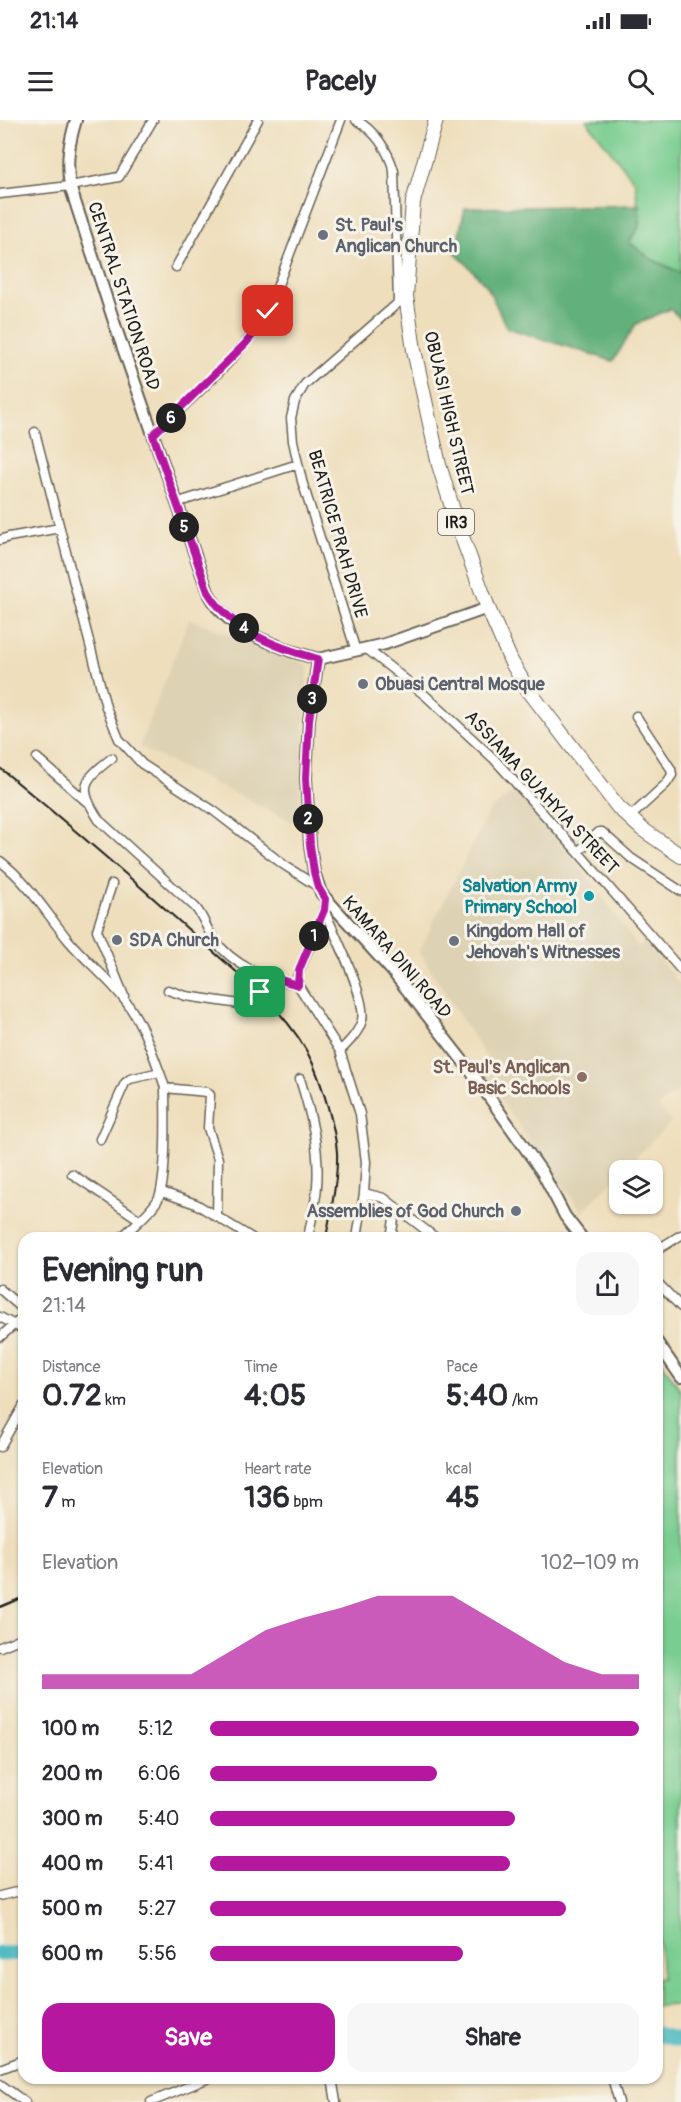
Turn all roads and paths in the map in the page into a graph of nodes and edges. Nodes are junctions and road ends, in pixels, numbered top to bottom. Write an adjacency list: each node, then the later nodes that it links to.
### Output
1 (76, 120): 7 (street, CENTRAL STATION ROAD)
2 (153, 120): 7 (street)
3 (258, 120): 9 (street)
4 (341, 120): 12 (street)
5 (356, 120): 10 (street)
6 (436, 120): 10 (main road, OBUASI HIGH STREET / IR3)
7 (70, 186): 8 (street); 12 (street, CENTRAL STATION ROAD)
8 (0, 194)
9 (176, 267)
10 (402, 299): 13 (street, BEATRICE PRAH DRIVE); 17 (main road, OBUASI HIGH STREET / IR3)
11 (35, 432): 15 (street)
12 (153, 435): 14 (street, CENTRAL STATION ROAD)
13 (298, 464): 14 (street); 18 (street, BEATRICE PRAH DRIVE)
14 (176, 503): 19 (street, CENTRAL STATION ROAD)
15 (60, 528): 16 (street); 29 (street)
16 (0, 540)
17 (488, 608): 18 (street); 24 (main road, OBUASI HIGH STREET / IR3)
18 (361, 650): 19 (street); 25 (street, ASSIAMA GUAHYIA STREET)
19 (318, 659): 29 (street, KAMARA DINI ROAD)
20 (636, 716): 24 (street)
21 (37, 758): 23 (street)
22 (112, 758): 23 (street)
23 (87, 802): 33 (street)
24 (629, 818): 26 (main road, OBUASI HIGH STREET / IR3)
25 (578, 852): 30 (street); 32 (street, ASSIAMA GUAHYIA STREET)
26 (681, 856)
27 (0, 861): 36 (street)
28 (112, 884): 36 (street)
29 (318, 887): 31 (street, KAMARA DINI ROAD)
30 (681, 891)
31 (325, 904): 34 (street); 37 (street); 54 (street, KAMARA DINI ROAD)
32 (681, 970)
33 (253, 972): 34 (street); 35 (street)
34 (298, 985): 37 (street)
35 (168, 990)
36 (125, 999): 38 (street)
37 (340, 1051): 44 (street)
38 (160, 1072): 40 (street); 41 (street)
39 (300, 1079): 50 (street)
40 (165, 1088): 43 (street); 46 (street)
41 (100, 1138)
42 (72, 1174): 47 (street)
43 (162, 1192): 46 (street); 47 (street)
44 (364, 1192): 45 (street); 51 (street)
45 (396, 1207): 52 (street); 53 (street)
46 (217, 1217): 49 (street)
47 (140, 1220): 48 (street)
48 (127, 1232)
49 (242, 1232)
50 (309, 1232)
51 (358, 1232)
52 (392, 1232)
53 (422, 1232)
54 (577, 1232)
55 (681, 1235): 56 (street)
56 (663, 1246)
57 (663, 1288): 60 (street)
58 (0, 1289): 59 (street)
59 (18, 1305)
60 (681, 1306)
61 (0, 1317): 63 (street)
62 (18, 1321): 63 (street)
63 (15, 1324): 64 (street); 65 (street)
64 (18, 1326)
65 (0, 1337)
66 (663, 1351): 67 (street)
67 (681, 1377)
68 (18, 1416): 69 (street)
69 (0, 1447)
70 (18, 1640): 71 (street)
71 (0, 1647)
72 (18, 1892): 73 (street)
73 (0, 1896)
74 (18, 2062): 75 (street)
75 (0, 2069)
76 (0, 2084): 80 (street)
77 (194, 2084): 81 (street)
78 (333, 2084): 82 (street)
79 (614, 2084): 83 (street)
80 (25, 2102)
81 (151, 2102)
82 (336, 2102)
83 (619, 2102)

